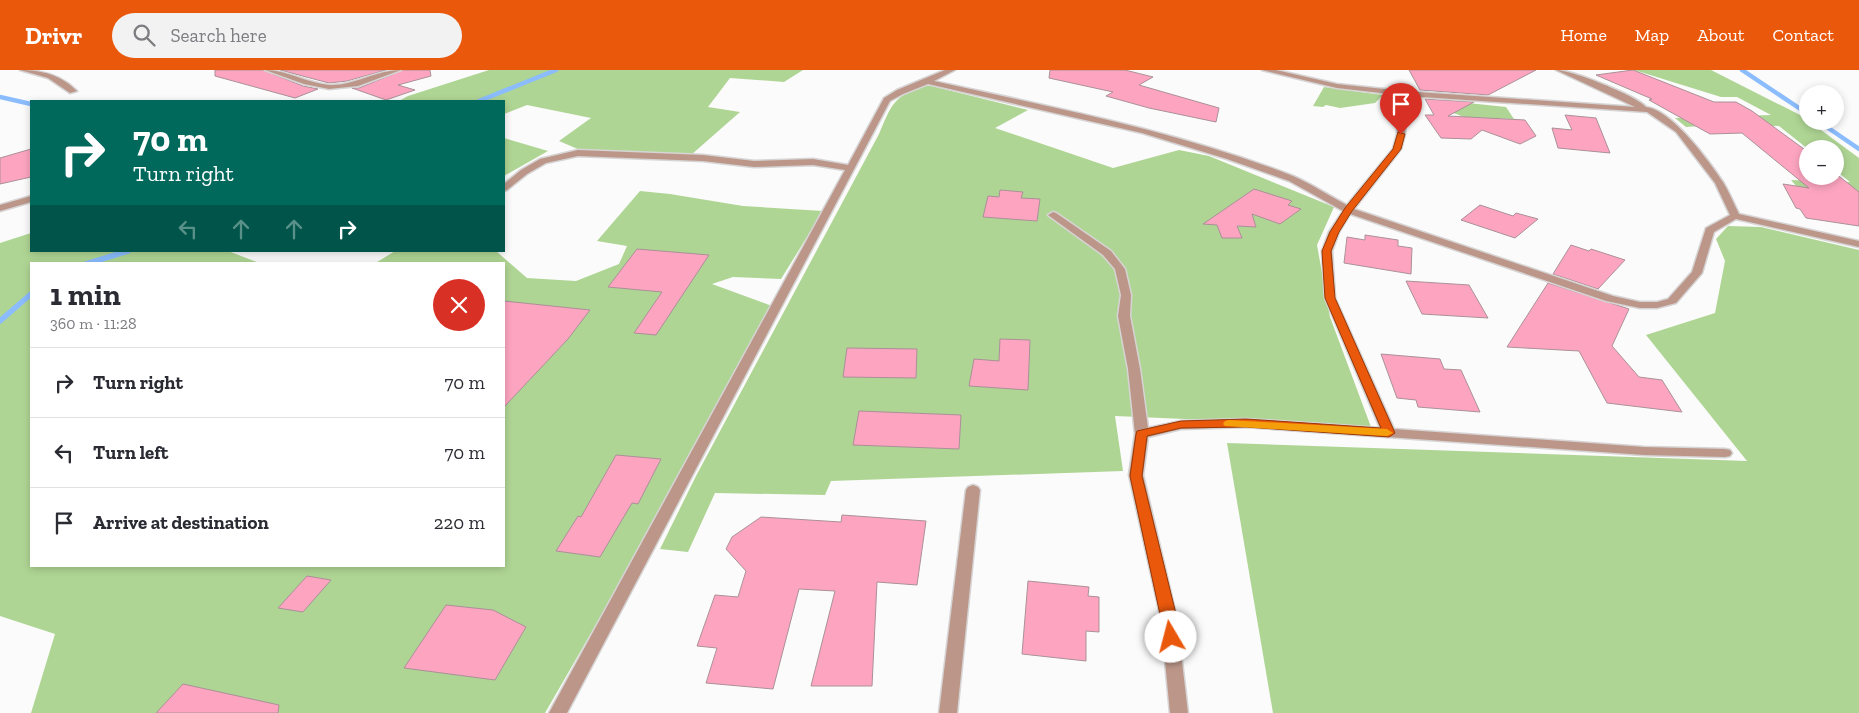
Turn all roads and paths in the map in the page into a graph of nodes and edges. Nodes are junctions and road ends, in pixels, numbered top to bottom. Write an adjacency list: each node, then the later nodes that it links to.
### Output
1 (24, 70): 8 (street)
2 (269, 70): 3 (street)
3 (397, 70)
4 (951, 70): 7 (street)
5 (1266, 70): 9 (street)
6 (1560, 70): 10 (street)
7 (927, 82): 11 (street); 15 (street)
8 (73, 91)
9 (1403, 93): 10 (street); 15 (street)
10 (1649, 110): 17 (street)
11 (849, 168): 12 (street); 23 (street)
12 (505, 187)
13 (30, 199): 14 (street)
14 (0, 208)
15 (1348, 210): 17 (street); 19 (street)
16 (1053, 215): 20 (street)
17 (1735, 216): 18 (street)
18 (1859, 244)
19 (1389, 433): 20 (street); 21 (street)
20 (1142, 434): 25 (street)
21 (1725, 453)
22 (973, 490): 24 (street)
23 (558, 713)
24 (948, 713)
25 (1179, 713)

